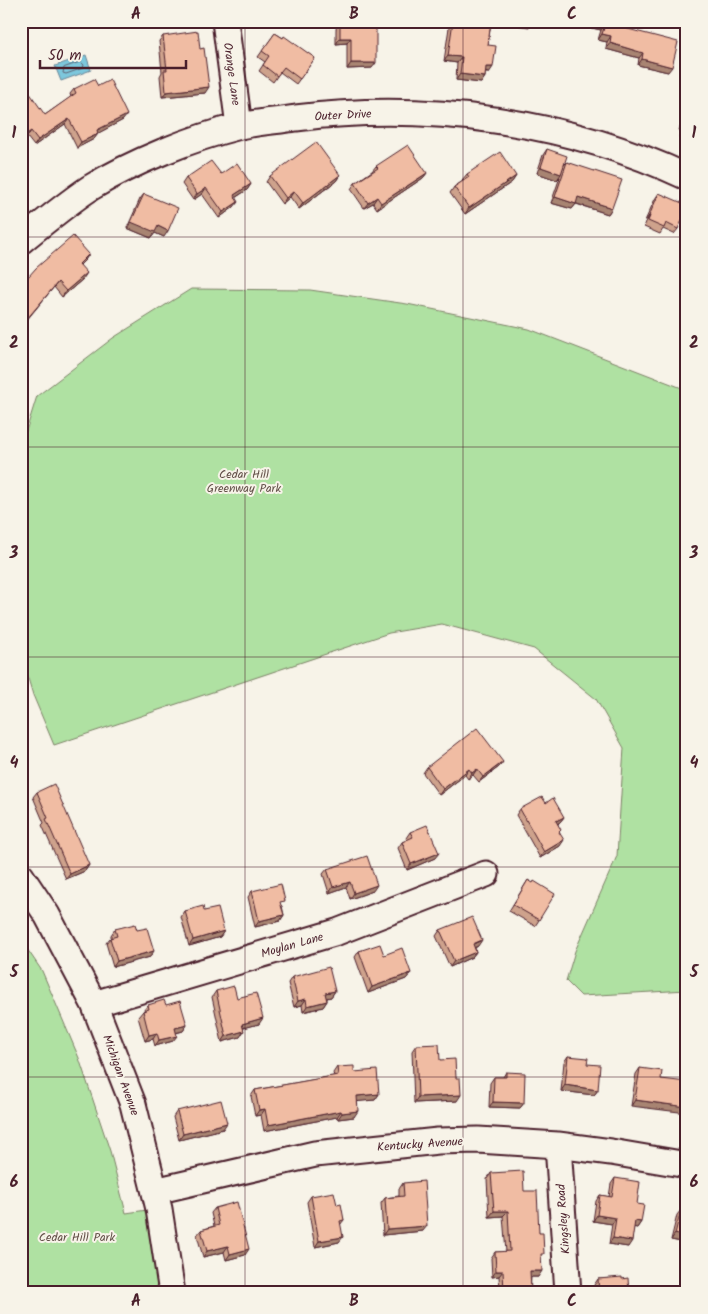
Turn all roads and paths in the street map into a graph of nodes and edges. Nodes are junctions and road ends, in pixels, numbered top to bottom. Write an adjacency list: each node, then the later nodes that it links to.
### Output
1 (225, 21): 2 (street, Orange Lane)
2 (240, 126): 3 (street, Outer Drive); 4 (street, Outer Drive)
3 (687, 177)
4 (21, 241)
5 (486, 874): 7 (street, Moylan Lane)
6 (21, 876): 7 (street, Michigan Avenue)
7 (94, 1004): 10 (street, Michigan Avenue)
8 (558, 1145): 9 (street, Kentucky Avenue); 10 (street, Kentucky Avenue); 12 (street, Kingsley Road)
9 (687, 1165)
10 (155, 1191): 11 (street, Michigan Avenue)
11 (172, 1293)
12 (568, 1293)

